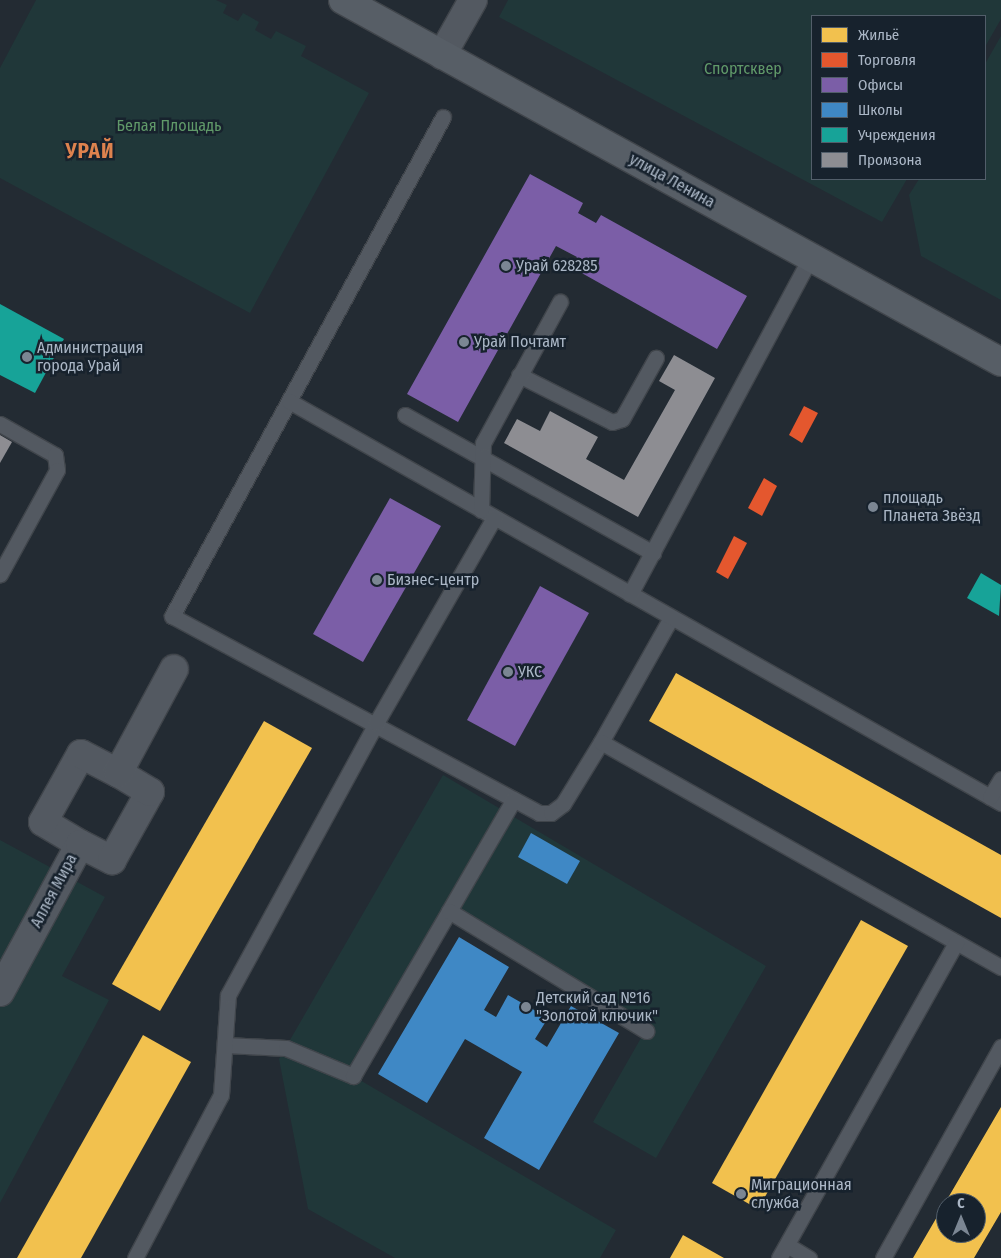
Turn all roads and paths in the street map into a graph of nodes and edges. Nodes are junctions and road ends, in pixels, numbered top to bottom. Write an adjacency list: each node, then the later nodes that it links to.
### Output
1 (343, 0): 3 (main road, улица Ленина)
2 (473, 0): 3 (street)
3 (442, 55): 5 (main road, улица Ленина)
4 (443, 117): 10 (lane)
5 (811, 256): 8 (main road, улица Ленина); 16 (lane)
6 (560, 302): 9 (lane)
7 (656, 358): 9 (lane)
8 (1001, 362)
9 (519, 375): 13 (lane)
10 (289, 401): 14 (lane); 21 (lane)
11 (405, 415): 13 (lane)
12 (0, 424): 17 (lane)
13 (482, 458): 14 (lane); 16 (lane)
14 (481, 510): 15 (lane)
15 (494, 518): 18 (lane); 21 (lane)
16 (653, 553): 18 (lane)
17 (0, 574)
18 (630, 594): 19 (lane)
19 (672, 618): 22 (lane); 26 (lane)
20 (174, 669): 23 (street)
21 (376, 724): 25 (lane); 33 (lane)
22 (601, 742): 25 (lane); 29 (lane)
23 (118, 773): 27 (street, Аллея Мира); 27 (street, Аллея Мира)
24 (1001, 779): 26 (lane)
25 (514, 799): 28 (lane)
26 (996, 800)
27 (80, 844): 31 (street, Аллея Мира)
28 (449, 911): 32 (lane); 33 (lane)
29 (956, 942): 30 (lane); 35 (lane)
30 (1001, 967)
31 (0, 992)
32 (646, 1031)
33 (225, 1045): 36 (lane)
34 (1001, 1047): 38 (lane)
35 (783, 1252): 37 (lane)
36 (135, 1258)
37 (809, 1258)
38 (883, 1258)

